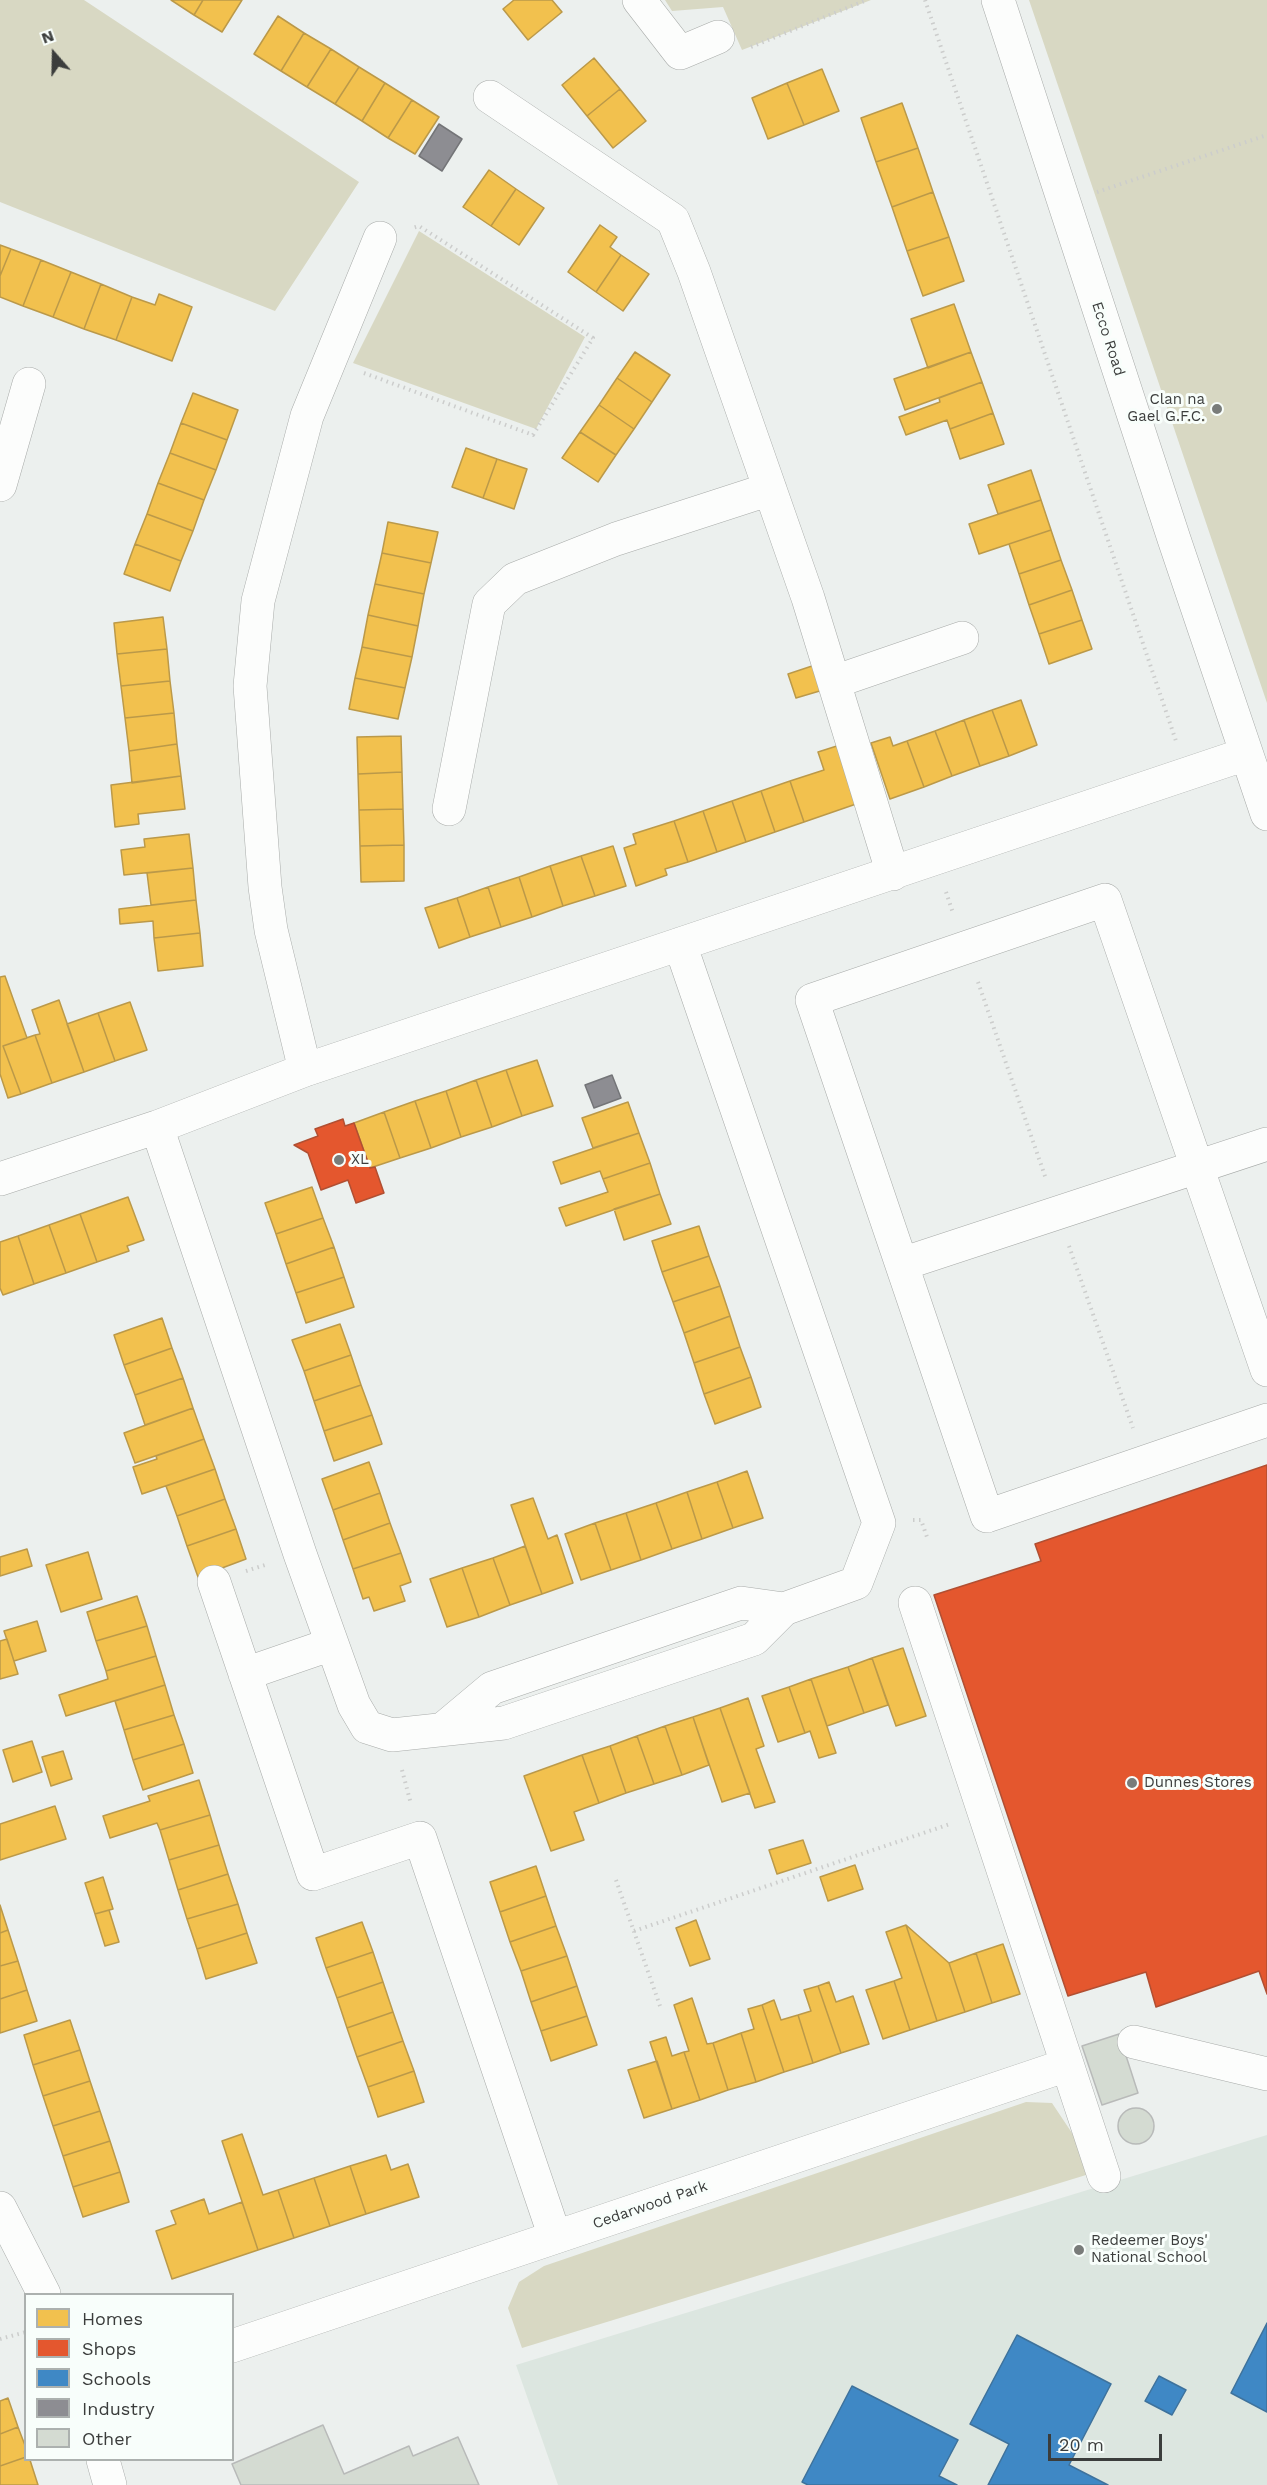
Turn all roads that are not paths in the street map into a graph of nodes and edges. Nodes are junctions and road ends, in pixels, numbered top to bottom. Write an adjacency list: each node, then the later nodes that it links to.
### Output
1 (639, 0): 3 (street)
2 (998, 0): 11 (street, Ecco Road)
3 (718, 37)
4 (490, 98): 8 (street)
5 (380, 238): 16 (street)
6 (29, 384): 7 (street)
7 (0, 485)
8 (770, 489): 10 (street); 12 (street)
9 (962, 638): 10 (street)
10 (834, 682): 14 (street)
11 (1246, 754): 13 (street, Ecco Road); 14 (street)
12 (449, 809)
13 (1267, 814)
14 (893, 874): 15 (street)
15 (680, 944): 16 (street); 26 (street)
16 (305, 1070): 17 (street)
17 (157, 1127): 20 (street); 26 (street)
18 (1267, 1144): 19 (street)
19 (1197, 1167): 21 (street); 21 (street); 22 (street)
20 (0, 1179)
21 (902, 1263): 23 (street)
22 (1267, 1370)
23 (1267, 1420)
24 (214, 1582): 27 (street)
25 (915, 1603): 29 (street)
26 (332, 1644): 27 (street)
27 (245, 1674): 33 (street)
28 (1134, 2042): 30 (street)
29 (1067, 2065): 31 (street); 33 (street, Cedarwood Park)
30 (1267, 2074)
31 (1104, 2176)
32 (0, 2208): 34 (street)
33 (555, 2237): 35 (street, Cedarwood Park)
34 (43, 2293)
35 (234, 2345)
36 (103, 2461): 37 (street)
37 (110, 2485)

